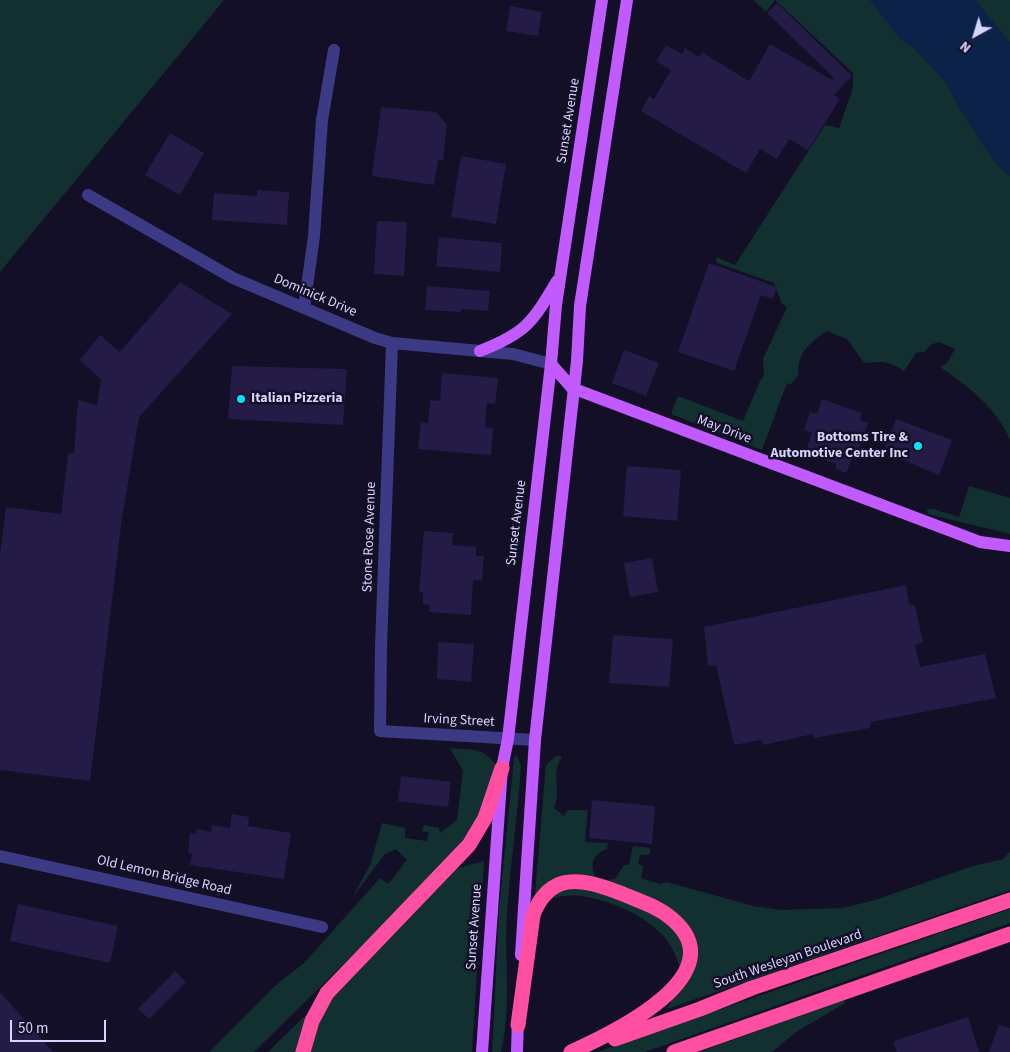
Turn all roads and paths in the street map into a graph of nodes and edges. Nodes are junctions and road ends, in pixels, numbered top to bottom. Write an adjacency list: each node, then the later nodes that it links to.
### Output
1 (602, 0): 5 (main road, Sunset Avenue)
2 (627, 0): 10 (main road)
3 (334, 50): 6 (street)
4 (88, 195): 6 (street, Dominick Drive)
5 (560, 275): 8 (main road); 9 (main road, Sunset Avenue)
6 (304, 308): 7 (street, Dominick Drive)
7 (392, 343): 8 (street, Dominick Drive); 12 (street, Stone Rose Avenue)
8 (480, 351): 9 (street, Dominick Drive)
9 (551, 364): 10 (main road, May Drive); 13 (main road, Sunset Avenue)
10 (572, 388): 11 (main road, May Drive); 14 (main road)
11 (1010, 546)
12 (380, 732): 13 (street, Irving Street)
13 (508, 739): 14 (street, Irving Street); 15 (main road, Sunset Avenue)
14 (536, 740): 20 (main road)
15 (502, 768): 21 (main road, Sunset Avenue); 22 (highway)
16 (0, 856): 18 (street, Old Lemon Bridge Road)
17 (1010, 900): 25 (highway, South Wesleyan Boulevard)
18 (322, 927)
19 (1010, 934): 26 (highway)
20 (518, 1025): 23 (main road); 24 (highway)
21 (482, 1048)
22 (303, 1052)
23 (517, 1052)
24 (571, 1052)
25 (577, 1052)
26 (674, 1052)

